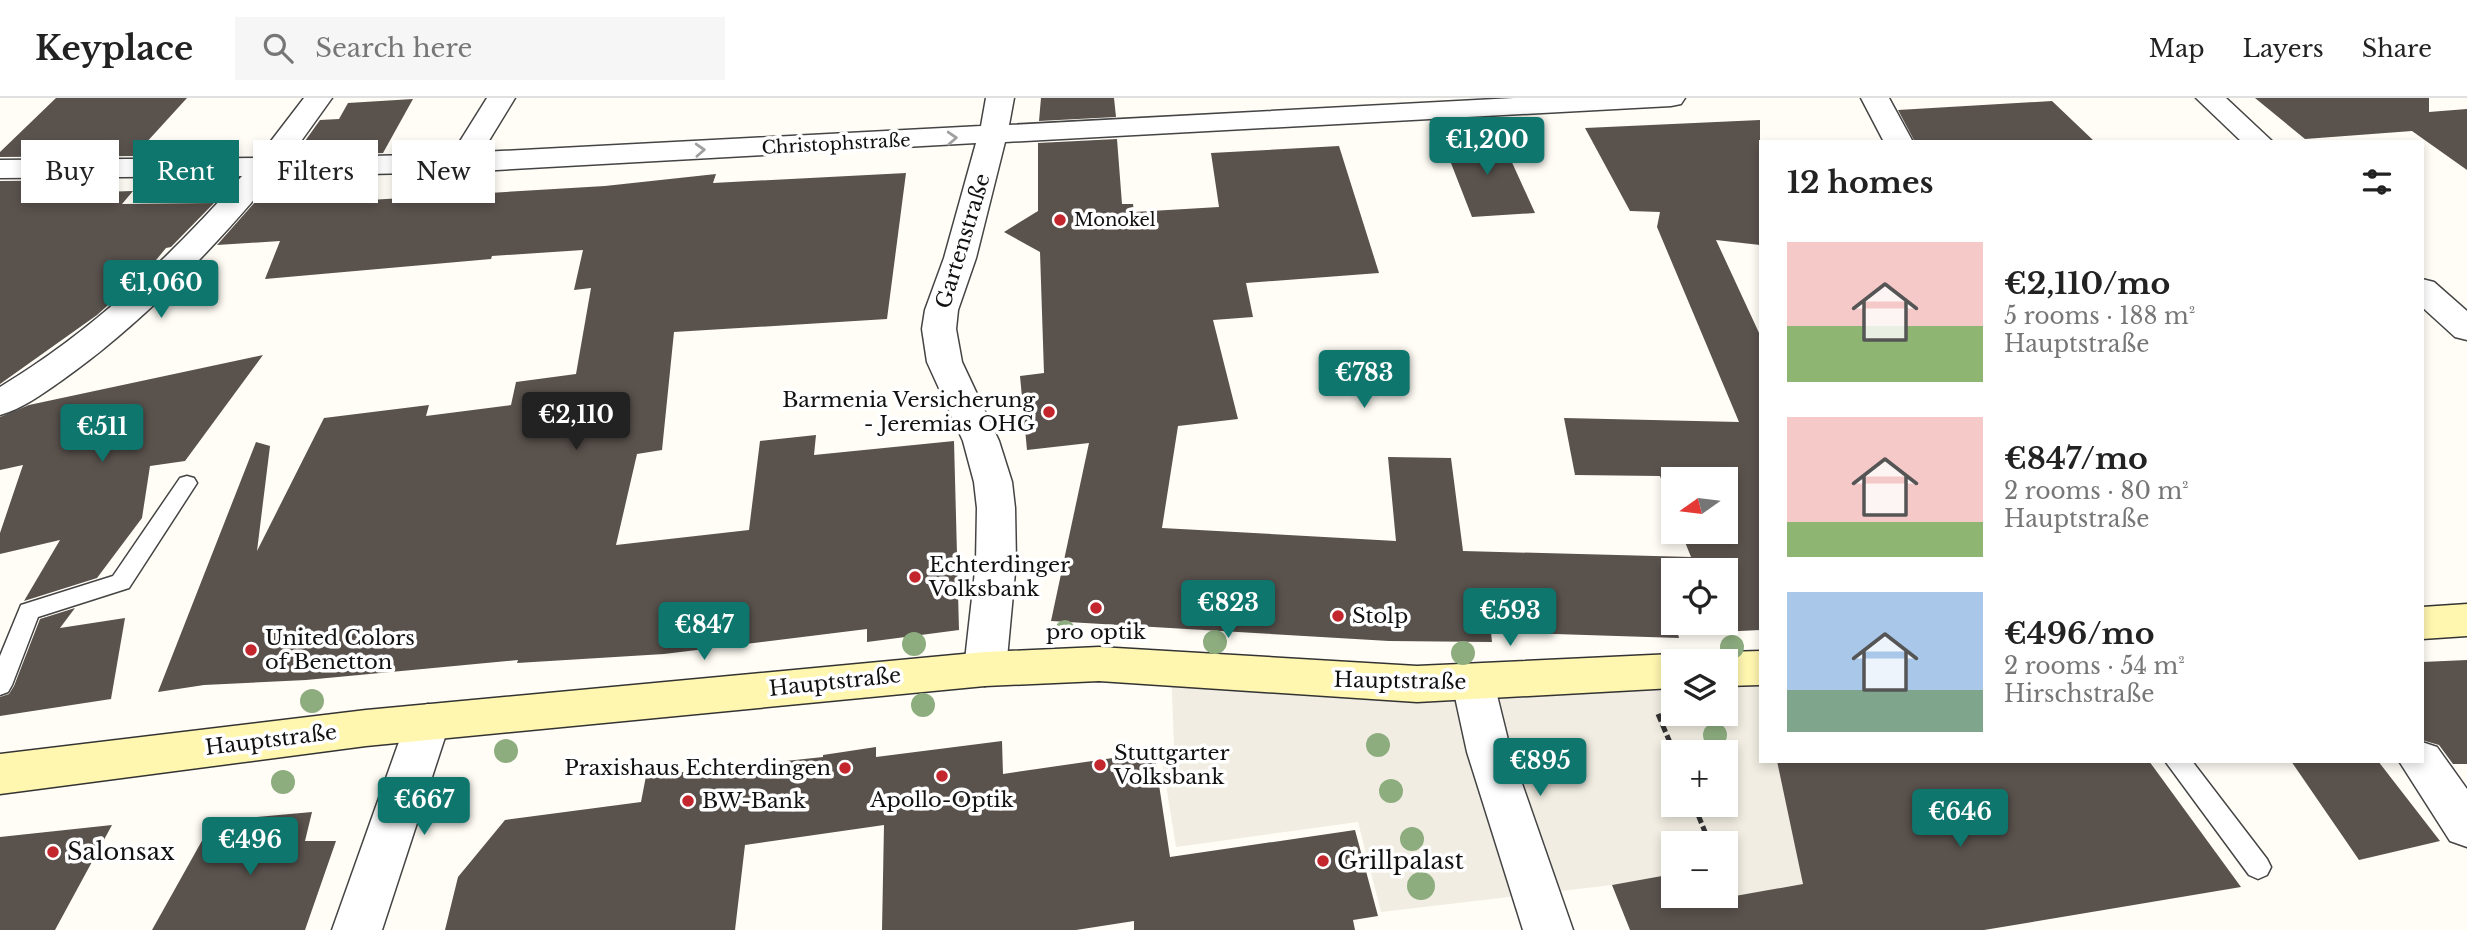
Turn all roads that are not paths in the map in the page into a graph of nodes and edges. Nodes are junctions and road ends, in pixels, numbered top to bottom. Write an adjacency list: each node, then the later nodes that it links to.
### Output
1 (318, 98): 9 (street)
2 (501, 98): 10 (street)
3 (1000, 98): 8 (street, Gartenstraße)
4 (1671, 98): 7 (street, Christophstraße)
5 (1875, 98): 11 (street)
6 (2210, 98): 12 (street)
7 (1586, 100): 8 (street, Christophstraße)
8 (995, 136): 13 (street, Christophstraße, one-way to 8); 24 (street, Gartenstraße)
9 (287, 140)
10 (475, 140)
11 (1898, 140)
12 (2257, 140)
13 (495, 161)
14 (253, 168): 15 (street, Christophstraße)
15 (0, 169)
16 (253, 182): 19 (street)
17 (2424, 291): 18 (street)
18 (2467, 329)
19 (0, 404)
20 (187, 483): 28 (lane)
21 (2467, 620): 22 (main road)
22 (2424, 623)
23 (1759, 668): 25 (main road)
24 (985, 669): 27 (main road, Hauptstraße); 29 (main road, Hauptstraße)
25 (1738, 669)
26 (1661, 672): 27 (main road, Hauptstraße)
27 (1473, 683): 36 (street)
28 (0, 685)
29 (428, 722): 32 (main road, Hauptstraße); 35 (street)
30 (2180, 763): 34 (lane)
31 (2422, 763): 33 (street)
32 (0, 774)
33 (2467, 825)
34 (2258, 867)
35 (357, 930)
36 (1548, 930)

